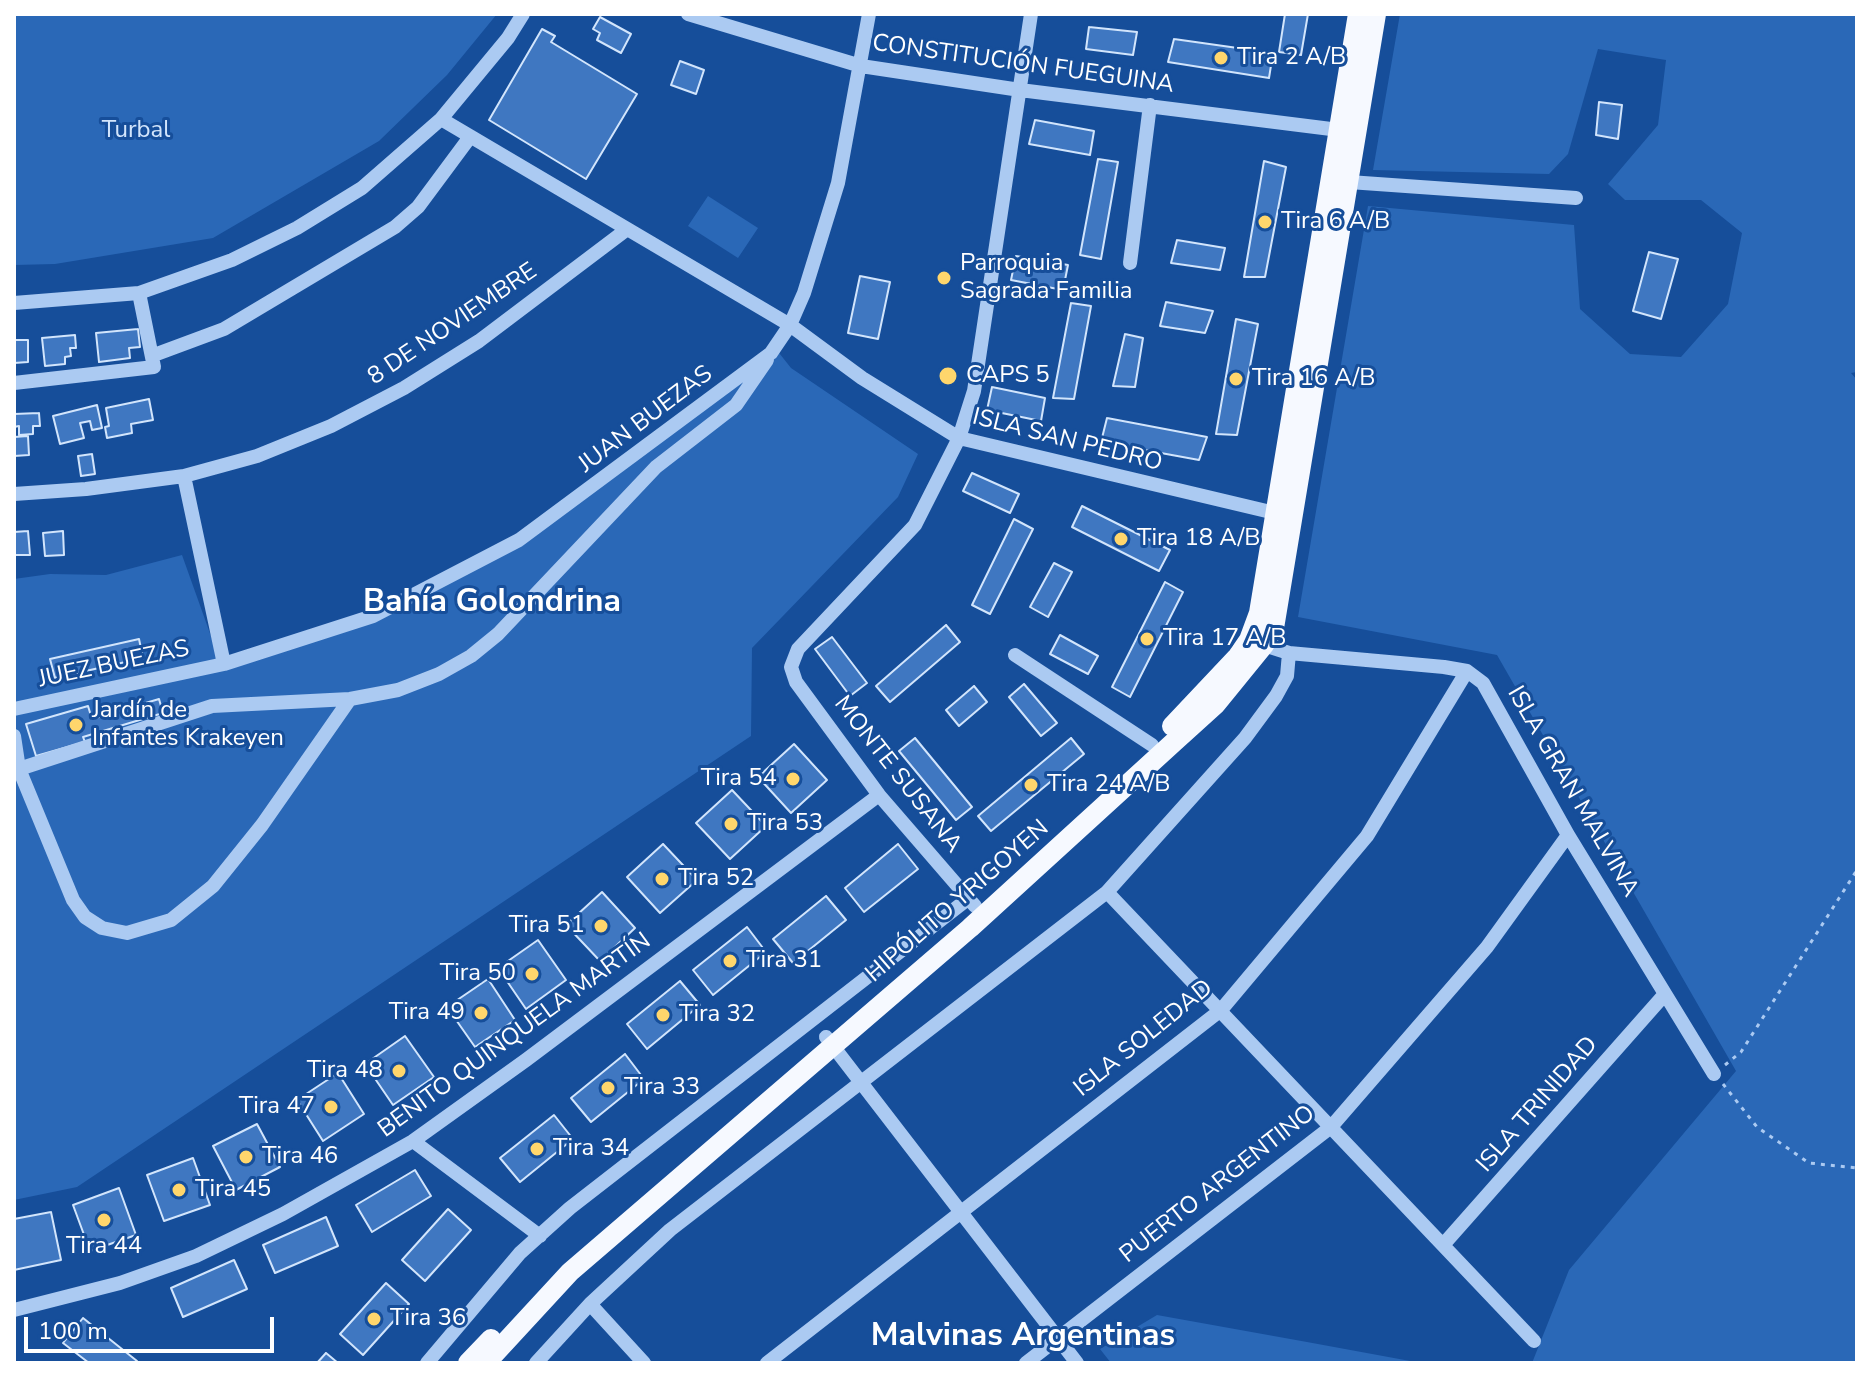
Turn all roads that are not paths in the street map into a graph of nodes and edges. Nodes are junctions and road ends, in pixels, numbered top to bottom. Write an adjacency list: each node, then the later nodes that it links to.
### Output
1 (523, 14): 10 (street)
2 (688, 14): 7 (street, CONSTITUCIÓN FUEGUINA)
3 (869, 14): 7 (street, JUAN BUEZAS)
4 (1031, 14): 8 (street)
5 (1358, 14): 11 (main road, HIPÓLITO YRIGOYEN)
6 (1376, 14): 11 (main road, HIPÓLITO YRIGOYEN)
7 (861, 66): 8 (street, CONSTITUCIÓN FUEGUINA); 19 (street, JUAN BUEZAS)
8 (1020, 90): 9 (street, CONSTITUCIÓN FUEGUINA); 23 (street)
9 (1150, 105): 11 (street, CONSTITUCIÓN FUEGUINA); 16 (street)
10 (441, 119): 12 (street); 17 (street)
11 (1349, 132): 13 (main road, HIPÓLITO YRIGOYEN); 26 (main road, HIPÓLITO YRIGOYEN)
12 (470, 137): 15 (street); 21 (street)
13 (1349, 182): 14 (street); 27 (main road, HIPÓLITO YRIGOYEN)
14 (1576, 198)
15 (626, 230): 19 (street); 24 (street, 8 DE NOVIEMBRE)
16 (1130, 263)
17 (139, 293): 18 (street); 21 (street)
18 (14, 303)
19 (790, 325): 20 (street, JUAN BUEZAS); 23 (street, ISLA SAN PEDRO)
20 (771, 353): 30 (street, JUAN BUEZAS); 32 (street)
21 (154, 355): 22 (street)
22 (14, 383)
23 (959, 438): 26 (street, ISLA SAN PEDRO); 37 (street, MONTE SUSANA)
24 (184, 476): 25 (street, 8 DE NOVIEMBRE); 30 (street)
25 (14, 494)
26 (1275, 513): 35 (main road, HIPÓLITO YRIGOYEN)
27 (1264, 645): 28 (street); 43 (main road, HIPÓLITO YRIGOYEN)
28 (1289, 653): 31 (street); 39 (street)
29 (1015, 655): 35 (street)
30 (224, 664): 33 (street, JUEZ BUEZAS)
31 (1467, 671): 38 (street, ISLA GRAN MALVINA); 42 (street, ISLA SOLEDAD)
32 (350, 699): 36 (street); 36 (street)
33 (14, 709)
34 (14, 736): 36 (street)
35 (1152, 745): 40 (main road, HIPÓLITO YRIGOYEN)
36 (19, 769)
37 (879, 795): 40 (street, MONTE SUSANA); 47 (street, BENITO QUINQUELA MARTÍN)
38 (1568, 835): 41 (street, ISLA GRAN MALVINA); 46 (street, PUERTO ARGENTINO)
39 (1107, 892): 42 (street); 45 (street)
40 (972, 902): 43 (main road, HIPÓLITO YRIGOYEN); 49 (street)
41 (1665, 994): 44 (street, ISLA GRAN MALVINA); 50 (street, ISLA TRINIDAD)
42 (1221, 1010): 46 (street); 48 (street, ISLA SOLEDAD)
43 (829, 1041): 45 (street); 56 (main road, HIPÓLITO YRIGOYEN); 57 (main road, HIPÓLITO YRIGOYEN)
44 (1714, 1074)
45 (860, 1082): 48 (street); 51 (street)
46 (1331, 1127): 50 (street); 53 (street, PUERTO ARGENTINO)
47 (413, 1141): 49 (street); 52 (street, BENITO QUINQUELA MARTÍN)
48 (959, 1210): 53 (street); 60 (street, ISLA SOLEDAD)
49 (540, 1236): 55 (street)
50 (1443, 1245): 54 (street)
51 (590, 1304): 58 (street); 59 (street)
52 (14, 1310)
53 (1058, 1338): 61 (street, PUERTO ARGENTINO); 62 (street)
54 (1534, 1341)
55 (427, 1363)
56 (468, 1363)
57 (486, 1363)
58 (536, 1363)
59 (644, 1363)
60 (767, 1363)
61 (1026, 1363)
62 (1077, 1363)

